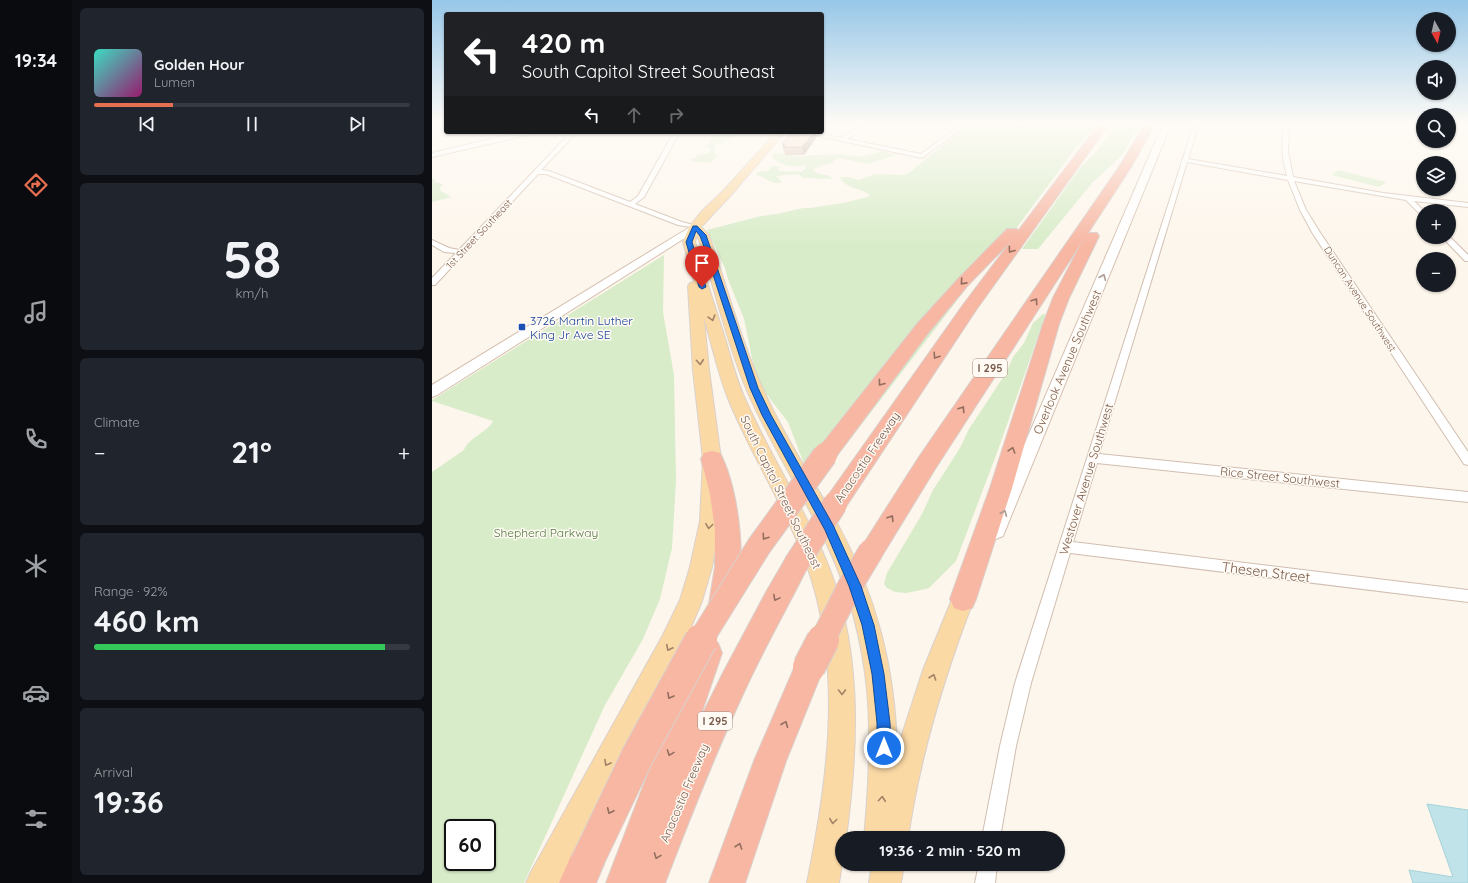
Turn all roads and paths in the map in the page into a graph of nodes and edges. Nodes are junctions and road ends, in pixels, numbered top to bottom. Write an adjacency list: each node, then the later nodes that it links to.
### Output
1 (543, 165): 10 (street, 1st Street Southeast)
2 (659, 165): 15 (street)
3 (751, 165): 18 (main road)
4 (1074, 165): 11 (highway, Anacostia Freeway / I 295)
5 (1126, 165): 13 (highway, I 295)
6 (1150, 165): 32 (street, Overlook Avenue Southwest, one-way to 6)
7 (1183, 165): 26 (street, Westover Avenue Southwest)
8 (1214, 165): 12 (street)
9 (1288, 165): 12 (street, Duncan Avenue Southwest)
10 (537, 172): 15 (street); 21 (street, 1st Street Southeast)
11 (1067, 174): 39 (highway, one-way to 39, bridge); 42 (highway, Anacostia Freeway / I 295, one-way to 42, bridge)
12 (1291, 179): 14 (street); 28 (street, Duncan Avenue Southwest)
13 (1112, 186): 32 (highway, one-way to 13); 43 (highway, I 295, one-way to 13, bridge)
14 (1408, 199): 16 (street); 17 (street)
15 (631, 204): 18 (street)
16 (1468, 205)
17 (1416, 207)
18 (695, 227): 23 (main road, South Capitol Street Southeast); 25 (street); 33 (main road, one-way to 18)
19 (432, 242): 21 (street)
20 (1453, 244): 22 (street)
21 (462, 252): 24 (street, 1st Street Southeast)
22 (1468, 259)
23 (696, 268): 27 (main road, one-way to 27); 44 (main road, South Capitol Street Southeast, one-way to 44)
24 (432, 283)
25 (432, 392)
26 (1093, 458): 29 (street, Rice Street Southwest); 30 (street, Westover Avenue Southwest)
27 (712, 459): 40 (main road, one-way to 40); 41 (highway, one-way to 41)
28 (1468, 462)
29 (1468, 497)
30 (1064, 547): 31 (street, Thesen Street); 35 (street, Westover Avenue Southwest)
31 (1468, 596)
32 (964, 599): 34 (main road, one-way to 32)
33 (879, 831)
34 (894, 831)
35 (993, 831)
36 (876, 871): 45 (main road)
37 (887, 871): 46 (main road)
38 (987, 871): 47 (street)
39 (581, 873)
40 (542, 883)
41 (624, 883)
42 (647, 883)
43 (727, 883)
44 (823, 883)
45 (875, 883)
46 (885, 883)
47 (985, 883)

